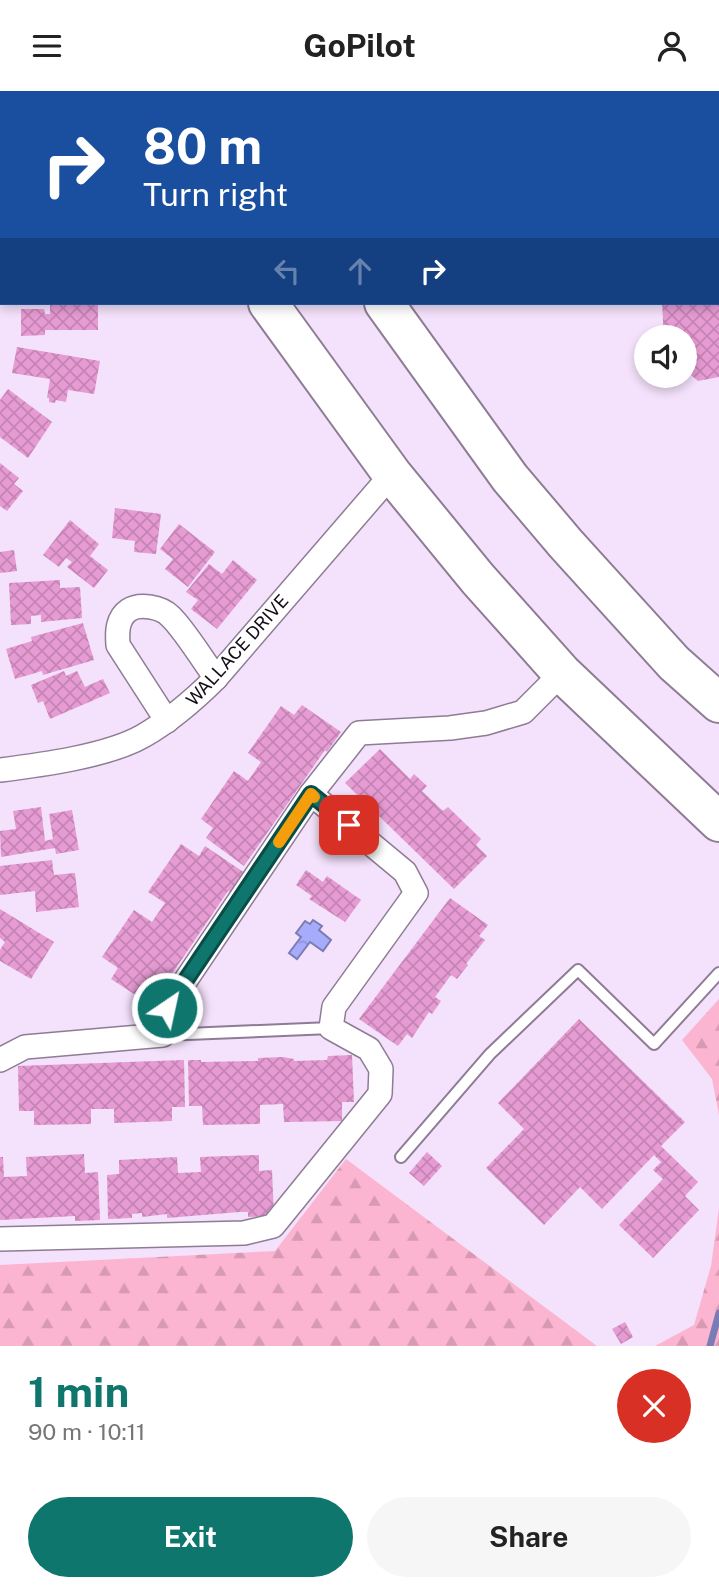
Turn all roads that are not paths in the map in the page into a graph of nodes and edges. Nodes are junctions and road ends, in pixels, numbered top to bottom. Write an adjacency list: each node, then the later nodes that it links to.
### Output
1 (269, 305): 3 (highway)
2 (388, 305): 6 (highway)
3 (392, 474): 4 (highway); 5 (street, WALLACE DRIVE)
4 (562, 673): 9 (street); 10 (highway)
5 (216, 678): 7 (street, WALLACE DRIVE); 7 (street)
6 (719, 703)
7 (167, 720): 8 (street, WALLACE DRIVE)
8 (0, 770)
9 (311, 794): 12 (street); 13 (street)
10 (719, 823)
11 (719, 973): 15 (lane)
12 (331, 1028): 13 (lane); 16 (street)
13 (163, 1035): 14 (street)
14 (0, 1060)
15 (401, 1157)
16 (0, 1239)

